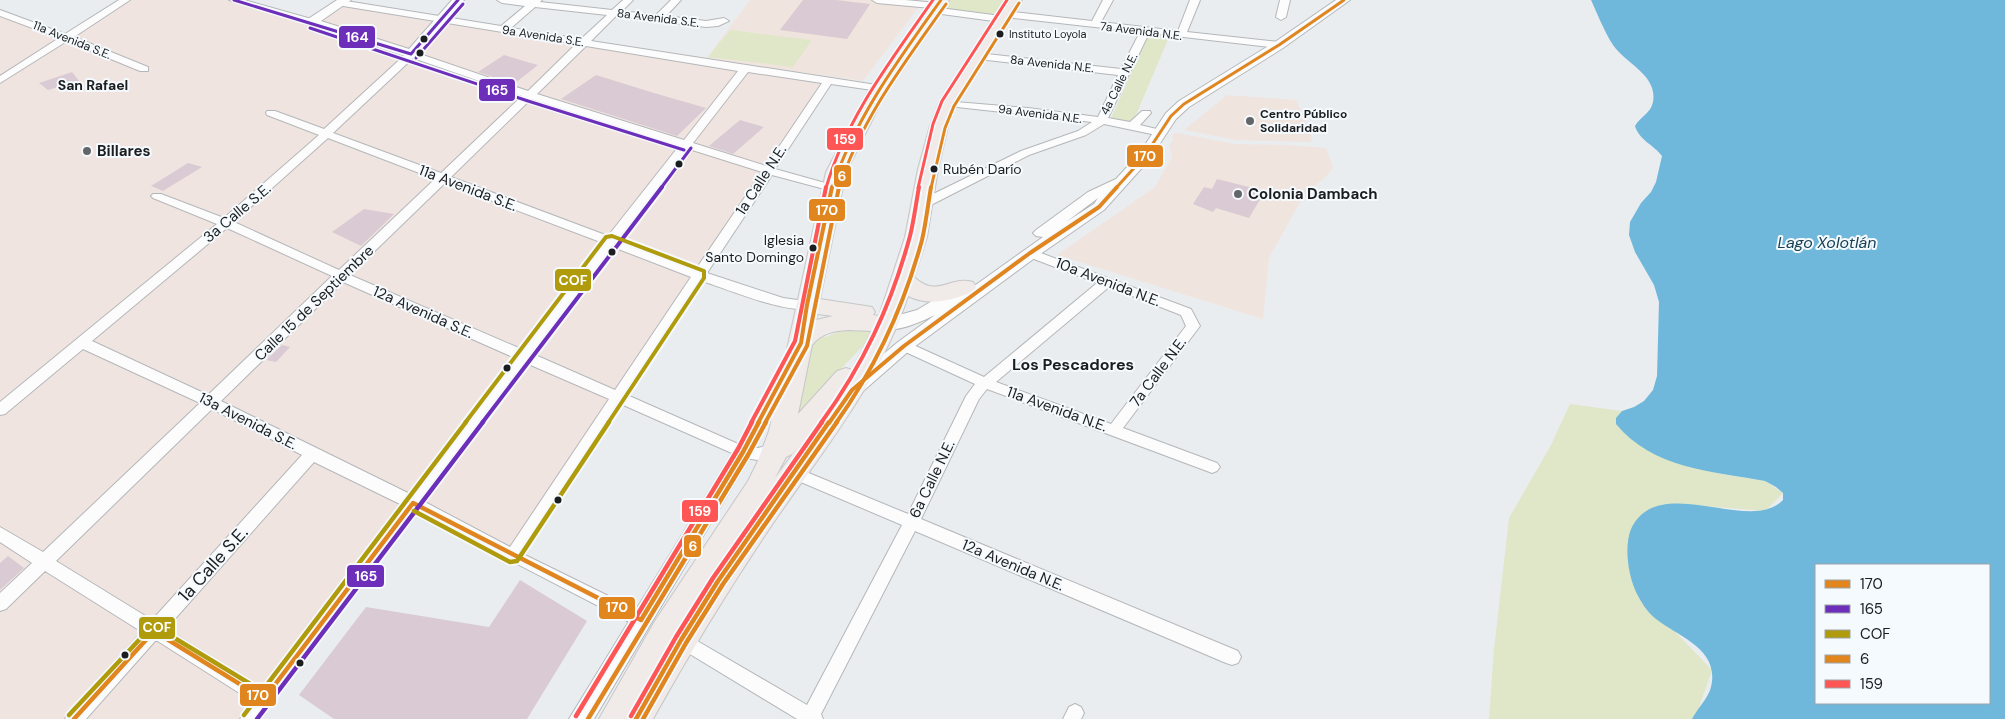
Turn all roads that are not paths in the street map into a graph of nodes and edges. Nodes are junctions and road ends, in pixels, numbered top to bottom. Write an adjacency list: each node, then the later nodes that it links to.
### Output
1 (125, 0): 27 (street)
2 (458, 0): 20 (street, 3a Calle S.E.)
3 (502, 0): 13 (street, 8a Avenida S.E.)
4 (628, 0): 17 (street, Calle 15 de Septiembre)
5 (676, 0): 19 (street)
6 (877, 0): 14 (street, 7a Avenida N.E.)
7 (1108, 0): 23 (street)
8 (1195, 0): 26 (street)
9 (1285, 0): 18 (street)
10 (1344, 0): 29 (street)
11 (242, 1): 22 (street)
12 (342, 2): 20 (street, 9a Avenida S.E.); 22 (street)
13 (535, 2): 17 (street, 8a Avenida S.E.); 24 (street)
14 (938, 5): 15 (street, 7a Avenida N.E.); 37 (highway)
15 (1006, 11): 23 (street, 7a Avenida N.E.); 31 (highway)
16 (0, 13): 27 (street, 11a Avenida S.E.)
17 (615, 13): 19 (street, 8a Avenida S.E.); 28 (street, Calle 15 de Septiembre)
18 (1281, 17)
19 (659, 18): 21 (street, 8a Avenida S.E.)
20 (440, 19): 24 (street, 9a Avenida S.E.); 30 (street, 3a Calle S.E.)
21 (724, 21)
22 (312, 22): 30 (street)
23 (1095, 25): 25 (street, 7a Avenida N.E.)
24 (503, 30): 28 (street, 9a Avenida S.E.)
25 (1145, 31): 26 (street, 7a Avenida N.E.); 34 (street, 4a Calle N.E.)
26 (1181, 35): 29 (street, 7a Avenida N.E.)
27 (67, 38): 33 (street, 11a Avenida S.E.); 35 (street)
28 (585, 43): 32 (street, 9a Avenida S.E.); 38 (street, Calle 15 de Septiembre)
29 (1279, 45): 44 (street)
30 (411, 54): 38 (street); 45 (street, 3a Calle S.E.)
31 (978, 56): 34 (street, 8a Avenida N.E.); 39 (highway)
32 (745, 69): 36 (street); 46 (street)
33 (144, 70)
34 (1126, 73): 42 (street, 4a Calle N.E.)
35 (0, 80)
36 (828, 81): 37 (street); 47 (street, 1a Calle N.E.)
37 (880, 88): 50 (highway)
38 (530, 95): 46 (street); 48 (street, Calle 15 de Septiembre)
39 (948, 103): 42 (street, 9a Avenida N.E.); 52 (highway)
40 (271, 113): 45 (street)
41 (1146, 113): 43 (street)
42 (1101, 121): 43 (street, 9a Avenida N.E.); 52 (street, 4a Calle N.E.)
43 (1133, 126): 44 (street, 9a Avenida N.E.)
44 (1161, 133): 49 (street)
45 (326, 135): 48 (street, 11a Avenida S.E.); 53 (street, 3a Calle S.E.)
46 (686, 144): 47 (street); 54 (street)
47 (767, 170): 50 (street); 56 (street, 1a Calle N.E.)
48 (443, 178): 54 (street, 11a Avenida S.E.); 57 (street, Calle 15 de Septiembre)
49 (1120, 182): 55 (street); 60 (street)
50 (832, 188): 61 (highway)
51 (157, 196): 53 (street, 12a Avenida S.E.)
52 (923, 204): 58 (highway)
53 (226, 223): 57 (street, 12a Avenida S.E.); 64 (street, 3a Calle S.E.)
54 (610, 242): 56 (street); 67 (street)
55 (1030, 253): 59 (street, 10a Avenida N.E.); 66 (street)
56 (699, 275): 61 (street); 70 (street, 1a Calle N.E.)
57 (342, 276): 67 (street, 12a Avenida S.E.); 71 (street, Calle 15 de Septiembre)
58 (903, 280): 60 (highway); 63 (highway)
59 (1106, 282): 62 (street, 10a Avenida N.E.); 68 (street, 6a Calle N.E.)
60 (965, 287): 63 (street)
61 (807, 305): 63 (highway); 65 (highway)
62 (1186, 312): 73 (street, 7a Calle N.E.)
63 (885, 327): 65 (highway); 69 (highway); 76 (highway)
64 (81, 342): 71 (street, 13a Avenida S.E.); 72 (street, 3a Calle S.E.)
65 (801, 343): 74 (street); 76 (highway)
66 (904, 346): 68 (street, 11a Avenida N.E.); 69 (street)
67 (524, 356): 70 (street); 78 (street)
68 (985, 383): 73 (street, 11a Avenida N.E.); 79 (street, 6a Calle N.E.)
69 (852, 390): 76 (highway)
70 (617, 397): 74 (street); 81 (street, 1a Calle N.E.)
71 (211, 402): 75 (street, 13a Avenida S.E.); 82 (street, Calle 15 de Septiembre)
72 (0, 410)
73 (1114, 430): 77 (street, 11a Avenida N.E.)
74 (743, 452): 76 (street); 84 (street)
75 (312, 454): 78 (street, 13a Avenida S.E.); 85 (street, 1a Calle S.E.)
76 (784, 462): 79 (street, 12a Avenida N.E.); 86 (highway); 93 (highway)
77 (1212, 467)
78 (413, 503): 81 (street, 13a Avenida S.E.); 88 (street)
79 (911, 523): 87 (street, 12a Avenida N.E.); 89 (street, 6a Calle N.E.)
80 (0, 534): 82 (street)
81 (512, 556): 84 (street, 13a Avenida S.E.)
82 (45, 561): 83 (street, Calle 15 de Septiembre); 85 (street)
83 (0, 604)
84 (641, 620): 92 (street)
85 (154, 631): 88 (street); 90 (street, 1a Calle S.E.)
86 (681, 640): 89 (street); 94 (highway)
87 (1232, 658)
88 (264, 699): 91 (street)
89 (812, 718)
90 (74, 719)
91 (249, 719)
92 (581, 719)
93 (615, 719)
94 (636, 719)

